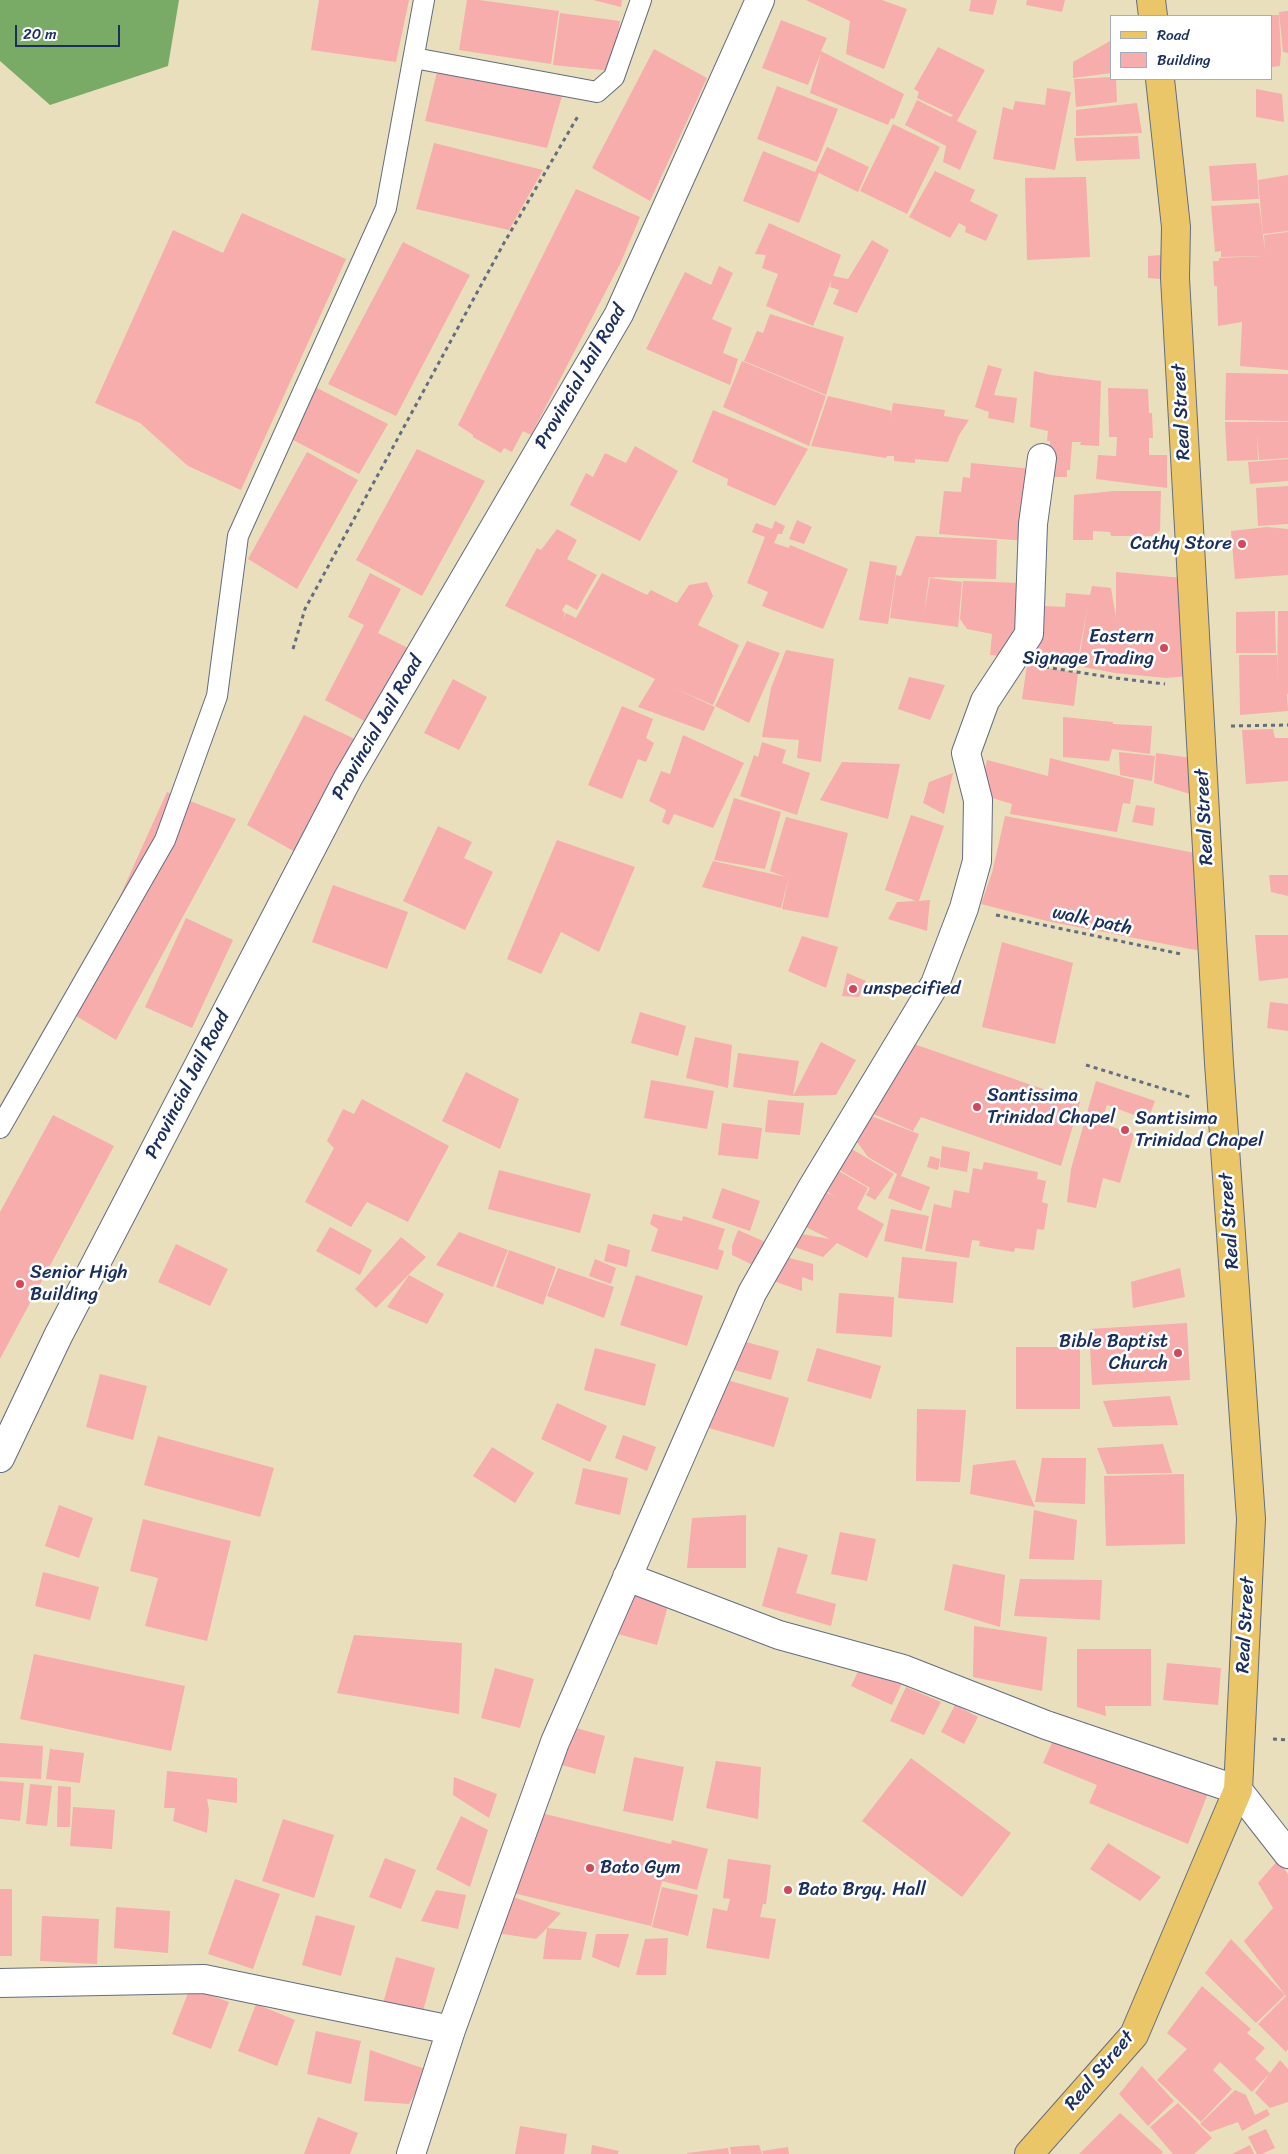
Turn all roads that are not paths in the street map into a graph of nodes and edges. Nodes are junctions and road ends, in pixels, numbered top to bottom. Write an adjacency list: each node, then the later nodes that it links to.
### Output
1 (424, 0): 6 (lane)
2 (641, 0): 6 (lane)
3 (760, 0): 10 (street, Provincial Jail Road)
4 (1151, 0): 5 (main road)
5 (1153, 15)
6 (414, 58): 9 (lane)
7 (1160, 80): 12 (main road, Real Street)
8 (1042, 458): 11 (street)
9 (0, 1128)
10 (0, 1458)
11 (627, 1577): 12 (street); 15 (street)
12 (1238, 1790): 13 (street); 17 (main road, Real Street)
13 (1288, 1854)
14 (0, 1983): 15 (street)
15 (451, 2030): 16 (street)
16 (411, 2154)
17 (1029, 2154)

